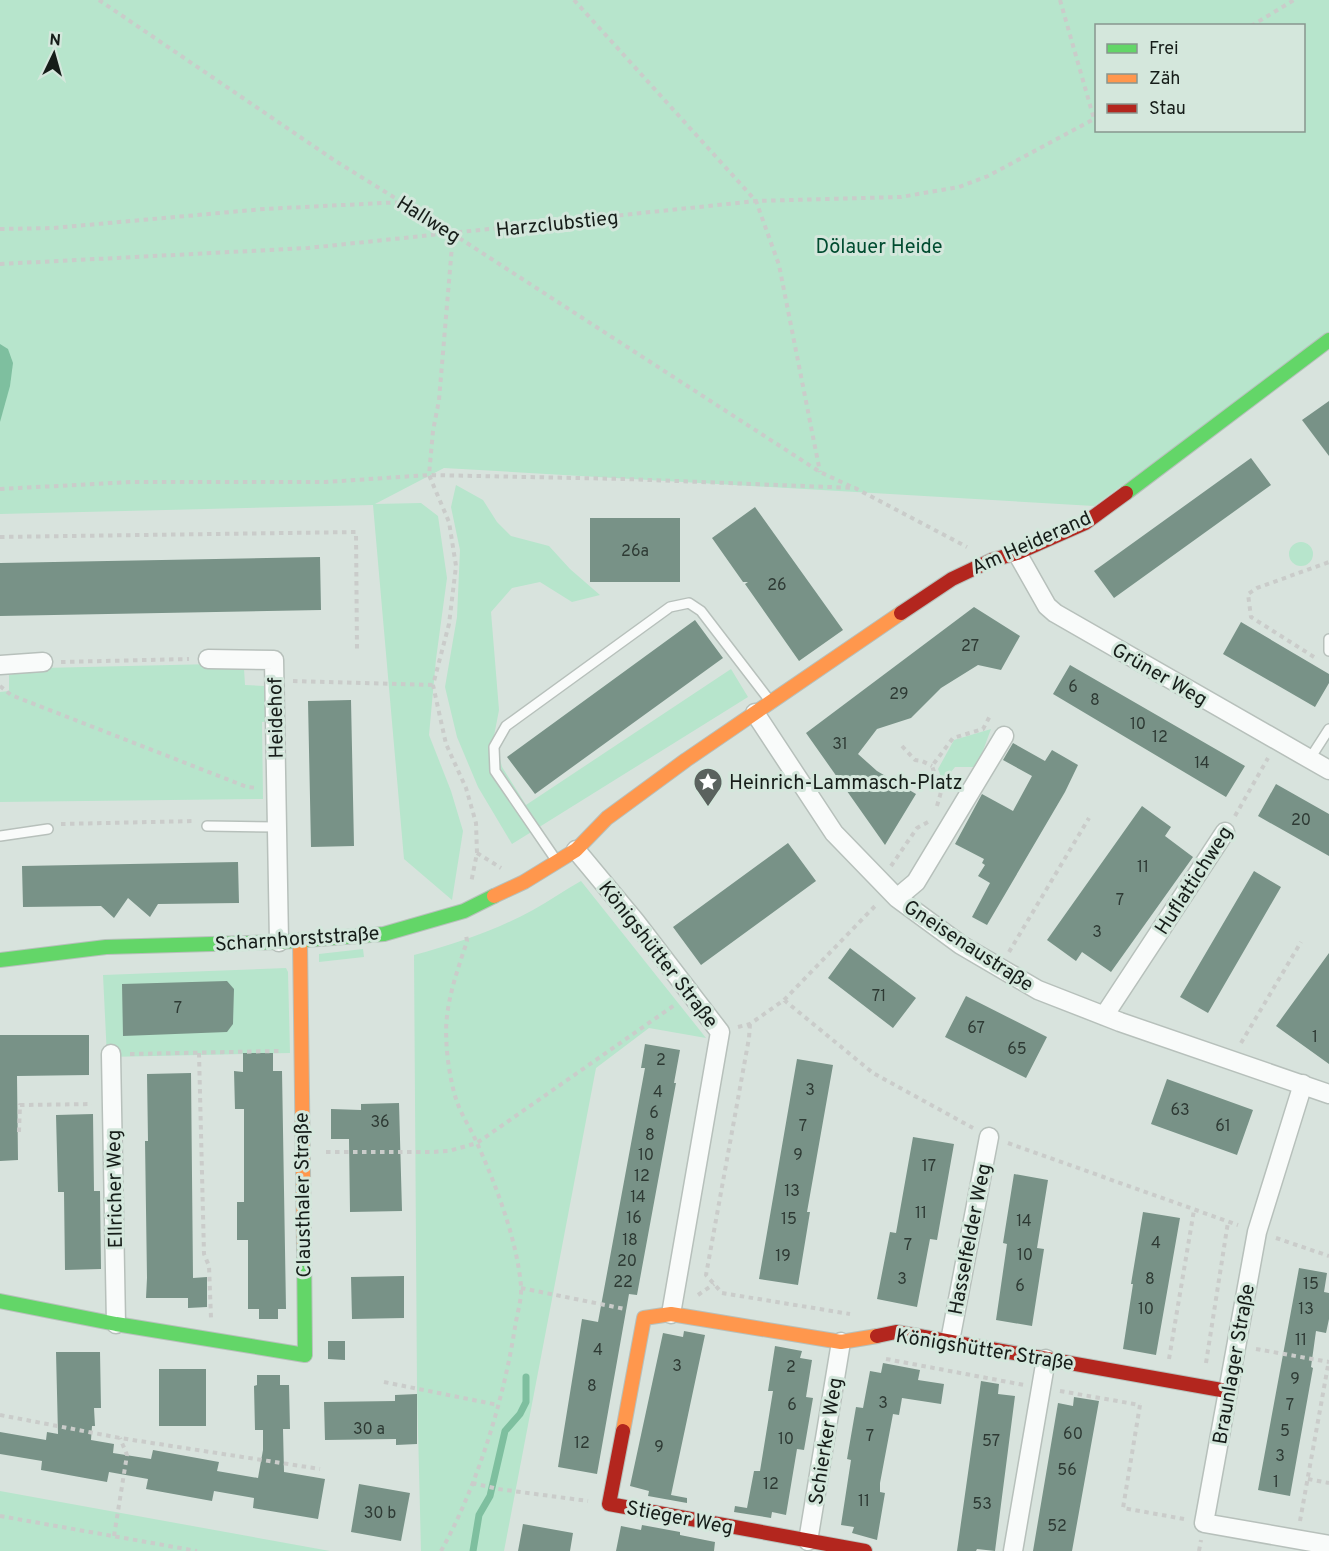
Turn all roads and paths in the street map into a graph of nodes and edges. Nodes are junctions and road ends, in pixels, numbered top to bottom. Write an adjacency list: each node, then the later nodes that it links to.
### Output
1 (99, 0): 8 (path, Hallweg)
2 (574, 0): 7 (path)
3 (1060, 0): 6 (path)
4 (1294, 0): 5 (path)
5 (1254, 24)
6 (1095, 119): 7 (path, Harzclubstieg)
7 (756, 201): 10 (path, Harzclubstieg); 13 (path)
8 (403, 202): 9 (path); 10 (path, Hallweg)
9 (0, 229)
10 (453, 234): 11 (path, Harzclubstieg); 13 (path, Hallweg); 14 (path)
11 (0, 264)
12 (1329, 340): 18 (street, Am Heiderand)
13 (820, 472): 15 (path, Hallweg)
14 (429, 476): 15 (path); 16 (path); 29 (path)
15 (855, 488): 19 (path, Hallweg)
16 (0, 489)
17 (0, 537): 22 (path)
18 (1017, 553): 19 (street, Am Heiderand); 36 (street, Grüner Weg)
19 (992, 560): 31 (street, Am Heiderand)
20 (1329, 562): 25 (path)
21 (1329, 639): 23 (lane)
22 (357, 649)
23 (1329, 651)
24 (208, 659): 26 (path); 28 (street, Heidehof)
25 (1319, 661)
26 (43, 662): 27 (street)
27 (0, 665)
28 (274, 680): 29 (path); 41 (street, Heidehof)
29 (433, 685): 54 (path)
30 (0, 686): 41 (path)
31 (771, 702): 32 (street, Am Heiderand); 51 (lane)
32 (755, 713): 50 (street); 52 (street, Gneisenaustraße)
33 (991, 714): 39 (path)
34 (1329, 729): 38 (lane)
35 (1004, 736): 53 (street)
36 (1277, 741): 38 (street, Grüner Weg); 48 (path, Huflattichweg)
37 (902, 746): 39 (path)
38 (1309, 760): 40 (street, Grüner Weg)
39 (932, 766): 42 (path)
40 (1329, 771)
41 (276, 788): 46 (street, Heidehof)
42 (936, 810)
43 (1089, 818): 59 (path)
44 (933, 819): 52 (path)
45 (207, 826): 46 (lane); 47 (path)
46 (277, 827): 56 (street, Heidehof)
47 (48, 829): 49 (lane)
48 (1225, 832): 62 (street, Huflattichweg)
49 (0, 836)
50 (576, 849): 51 (street, Scharnhorststraße); 60 (street, Königshütter Straße)
51 (558, 861): 54 (street, Scharnhorststraße)
52 (880, 881): 53 (street, Gneisenaustraße)
53 (897, 898): 59 (street, Gneisenaustraße); 61 (path)
54 (464, 911): 55 (street, Scharnhorststraße); 74 (path)
55 (300, 941): 56 (street, Scharnhorststraße); 65 (street, Clausthaler Straße)
56 (279, 942): 58 (street, Scharnhorststraße)
57 (1301, 942): 68 (path)
58 (0, 960)
59 (999, 969): 62 (street, Gneisenaustraße)
60 (691, 994): 64 (street, Königshütter Straße); 74 (path)
61 (784, 1000): 63 (path); 73 (path)
62 (1104, 1016): 68 (street, Gneisenaustraße)
63 (750, 1024): 64 (path); 83 (path)
64 (720, 1032): 82 (street, Königshütter Straße)
65 (300, 1050): 66 (path); 75 (street, Clausthaler Straße)
66 (199, 1053): 67 (path); 86 (path)
67 (111, 1054): 71 (street, Ellricher Weg)
68 (1231, 1060): 69 (street, Gneisenaustraße)
69 (1303, 1084): 70 (street, Gneisenaustraße); 78 (street, Braunlager Straße)
70 (1329, 1094)
71 (112, 1104): 72 (path); 85 (street, Ellricher Weg)
72 (19, 1132)
73 (989, 1137): 76 (path); 87 (street, Hasselfelder Weg)
74 (477, 1143): 75 (path); 80 (path)
75 (302, 1152): 86 (street, Clausthaler Straße)
76 (1194, 1210): 77 (path); 94 (path)
77 (1228, 1222): 78 (path); 96 (path)
78 (1257, 1232): 79 (path); 89 (street, Braunlager Straße)
79 (1329, 1256)
80 (521, 1288): 84 (path); 99 (path)
81 (0, 1301): 85 (street, Clausthaler Straße)
82 (671, 1314): 84 (street, Königshütter Straße); 88 (street, Königshütter Straße)
83 (854, 1315)
84 (644, 1318): 107 (street, Stieger Weg)
85 (116, 1324): 86 (street, Clausthaler Straße)
86 (212, 1340)
87 (950, 1341): 88 (street, Königshütter Straße); 91 (street, Königshütter Straße)
88 (841, 1342): 112 (street, Schierker Weg)
89 (1236, 1345): 92 (path); 98 (street, Braunlager Straße)
90 (884, 1359): 97 (path)
91 (1046, 1359): 93 (street, Königshütter Straße); 97 (street)
92 (1329, 1361): 104 (path)
93 (1144, 1377): 94 (street, Königshütter Straße); 100 (path)
94 (1165, 1380): 96 (street, Königshütter Straße)
95 (384, 1382): 99 (path)
96 (1202, 1387): 98 (street, Königshütter Straße)
97 (1041, 1388): 100 (path); 117 (street)
98 (1227, 1391): 109 (street, Braunlager Straße)
99 (498, 1405): 105 (path)
100 (1140, 1405): 109 (path)
101 (0, 1415): 102 (path)
102 (120, 1438): 103 (path); 110 (path)
103 (320, 1468)
104 (1308, 1479): 106 (path); 111 (path)
105 (472, 1483): 107 (path); 115 (path)
106 (1329, 1484)
107 (609, 1504): 112 (street, Stieger Weg)
108 (0, 1516): 110 (path)
109 (1204, 1523): 111 (street)
110 (114, 1536): 114 (path)
111 (1297, 1539): 113 (street)
112 (808, 1541): 116 (street, Stieger Weg)
113 (1329, 1545)
114 (197, 1551)
115 (441, 1551)
116 (865, 1551)
117 (1013, 1551)

